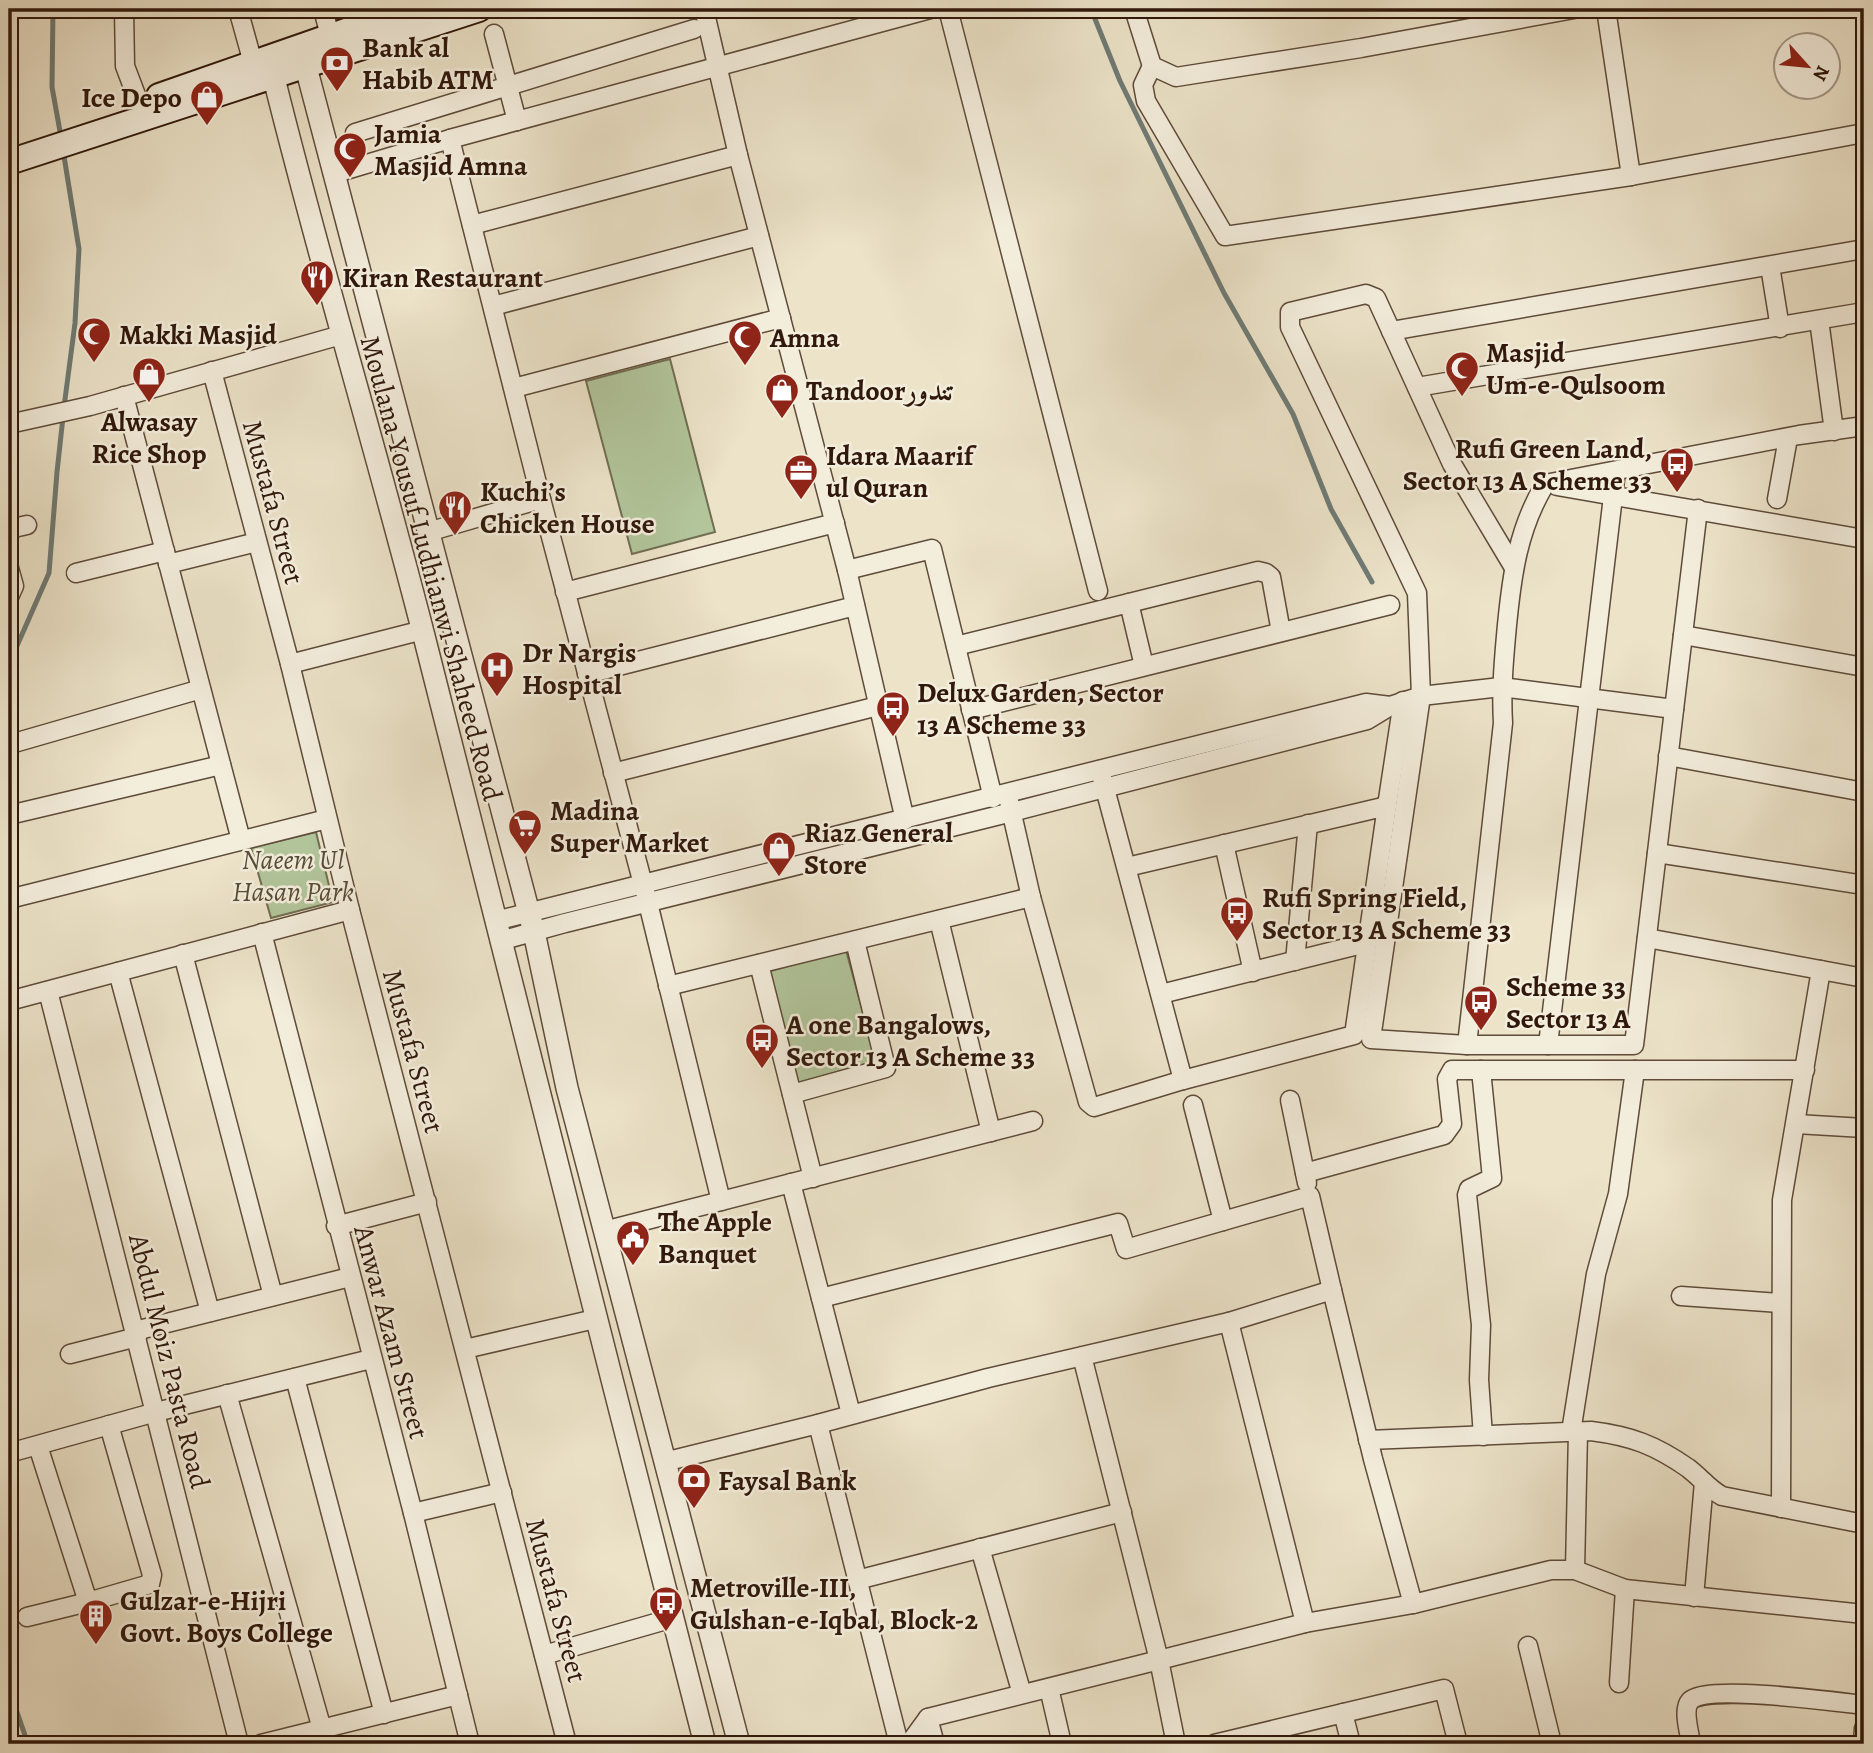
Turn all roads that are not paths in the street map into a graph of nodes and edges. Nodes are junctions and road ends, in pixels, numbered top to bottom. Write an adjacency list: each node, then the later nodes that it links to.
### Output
1 (124, 9): 21 (street)
2 (239, 9): 17 (street)
3 (323, 9): 15 (street)
4 (409, 9): 15 (main road)
5 (479, 9): 16 (main road)
6 (704, 9): 19 (street)
7 (930, 9): 19 (street)
8 (948, 9): 66 (street)
9 (1134, 9): 18 (street)
10 (1574, 9): 12 (street)
11 (1606, 9): 29 (street)
12 (1479, 17): 18 (street)
13 (694, 29): 20 (street)
14 (494, 34): 20 (street)
15 (330, 36): 16 (main road)
16 (303, 56): 17 (main road); 28 (street, Moulana Yousuf Ludhianwi Shaheed Road)
17 (265, 65): 21 (main road); 40 (street, Moulana Yousuf Ludhianwi Shaheed Road)
18 (1152, 66): 29 (street)
19 (718, 68): 22 (street); 26 (street)
20 (507, 85): 22 (street); 23 (street)
21 (136, 109): 27 (main road)
22 (517, 121): 25 (street)
23 (355, 133)
24 (1864, 133): 29 (street)
25 (450, 139): 28 (street); 30 (street)
26 (738, 155): 30 (street); 31 (street)
27 (10, 157)
28 (333, 174): 58 (street, Moulana Yousuf Ludhianwi Shaheed Road)
29 (1631, 176)
30 (472, 225): 34 (street)
31 (759, 236): 34 (street); 36 (street)
32 (1864, 249): 33 (street)
33 (1770, 266): 38 (street); 39 (street)
34 (493, 306): 43 (street)
35 (1864, 312): 37 (street)
36 (780, 318): 43 (street); 55 (street)
37 (1819, 320): 38 (street); 47 (street)
38 (1780, 328): 42 (street)
39 (1391, 331): 42 (street); 83 (street)
40 (341, 335): 41 (street); 72 (street, Moulana Yousuf Ludhianwi Shaheed Road)
41 (212, 371): 44 (street); 60 (street, Mustafa Street)
42 (1417, 387): 62 (street)
43 (514, 388): 52 (street)
44 (124, 396): 45 (street); 61 (street)
45 (9, 424)
46 (1864, 426): 47 (street)
47 (1834, 430): 48 (street)
48 (1788, 438): 49 (street); 53 (street)
49 (1616, 471): 50 (street); 51 (street)
50 (1545, 484): 51 (street); 62 (street)
51 (1614, 496): 54 (street); 82 (street)
52 (541, 499): 58 (street); 67 (street)
53 (1777, 499)
54 (1698, 509): 59 (street); 74 (street)
55 (835, 523): 64 (street); 67 (street)
56 (27, 525): 57 (street)
57 (9, 529)
58 (428, 532): 112 (street, Moulana Yousuf Ludhianwi Shaheed Road)
59 (1864, 539)
60 (257, 542): 61 (street); 76 (street, Mustafa Street)
61 (166, 557): 65 (street); 81 (street)
62 (1513, 566): 80 (street)
63 (9, 568): 68 (street)
64 (847, 570): 71 (street); 75 (street)
65 (76, 573)
66 (1098, 591)
67 (565, 592): 79 (street)
68 (9, 597)
69 (1129, 603): 73 (street); 75 (street); 77 (street)
70 (1390, 604): 73 (street)
71 (855, 606): 79 (street); 84 (street)
72 (423, 630): 76 (street); 113 (street, Moulana Yousuf Ludhianwi Shaheed Road)
73 (1281, 632): 77 (street)
74 (1683, 635): 78 (street); 85 (street)
75 (956, 646): 86 (street)
76 (290, 664): 98 (street, Mustafa Street)
77 (1144, 666): 86 (street)
78 (1864, 667)
79 (587, 674): 91 (street)
80 (1501, 687): 82 (street); 83 (street); 129 (street)
81 (201, 689): 87 (street); 89 (street)
82 (1590, 698): 85 (street); 130 (street)
83 (1405, 701): 90 (street); 92 (street); 95 (street); 129 (street)
84 (878, 706): 91 (street); 99 (street)
85 (1674, 709): 88 (street)
86 (971, 710): 94 (street)
87 (14, 743)
88 (1668, 756): 93 (street); 103 (street)
89 (221, 765): 97 (street); 101 (street)
90 (1100, 770): 92 (street); 94 (street)
91 (613, 773): 105 (street)
92 (1106, 788): 96 (street); 104 (street)
93 (1864, 792)
94 (1000, 796): 96 (street); 99 (street)
95 (1387, 806): 100 (street); 117 (street)
96 (1012, 813): 107 (street); 109 (street)
97 (9, 815)
98 (327, 819): 101 (street); 110 (street, Mustafa Street)
99 (905, 820): 105 (street)
100 (1308, 824): 102 (street); 119 (street)
101 (241, 841): 108 (street)
102 (1224, 844): 104 (street); 123 (street)
103 (1657, 853): 106 (street); 115 (street)
104 (1127, 867): 127 (street)
105 (642, 884): 109 (street); 112 (street)
106 (1864, 885)
107 (1031, 897): 111 (street); 134 (street)
108 (9, 899)
109 (648, 903): 112 (street); 125 (street)
110 (350, 910): 114 (street); 147 (street, Mustafa Street)
111 (939, 920): 116 (street); 141 (street)
112 (532, 922): 113 (street); 150 (street, Moulana Yousuf Ludhianwi Shaheed Road)
113 (498, 931): 158 (street, Moulana Yousuf Ludhianwi Shaheed Road)
114 (262, 933): 118 (street); 149 (street, Аnwar Azam Street)
115 (1647, 938): 121 (street); 130 (street)
116 (855, 941): 120 (street); 135 (street)
117 (1366, 943): 119 (street); 134 (street)
118 (183, 954): 122 (street); 153 (street)
119 (1295, 961): 123 (street)
120 (760, 964): 125 (street); 135 (street)
121 (1821, 970): 124 (street); 133 (street)
122 (118, 972): 126 (street); 157 (street)
123 (1253, 972): 127 (street)
124 (1864, 978)
125 (668, 986): 146 (street)
126 (48, 991): 128 (street); 160 (street, Abdul Moiz Pasta Road)
127 (1161, 994): 134 (street)
128 (9, 1001)
129 (1467, 1045): 130 (street)
130 (1548, 1045)
131 (1481, 1070): 132 (street); 142 (street); 172 (street)
132 (1635, 1070): 133 (street); 171 (street)
133 (1805, 1070): 139 (street)
134 (1183, 1080)
135 (792, 1094): 143 (street)
136 (1290, 1100): 142 (street)
137 (1193, 1105): 148 (street)
138 (1033, 1121): 141 (street)
139 (1796, 1124): 140 (street); 156 (street)
140 (1864, 1128)
141 (991, 1132): 143 (street)
142 (1305, 1173): 145 (street)
143 (813, 1178): 144 (street)
144 (790, 1183): 146 (street); 155 (street)
145 (1310, 1196): 148 (street); 152 (street)
146 (721, 1201): 150 (street)
147 (427, 1202): 149 (street); 161 (street, Mustafa Street)
148 (1223, 1221): 155 (street)
149 (337, 1226): 151 (street, Аnwar Azam Street)
150 (604, 1231): 176 (street, Moulana Yousuf Ludhianwi Shaheed Road)
151 (350, 1277): 153 (street); 164 (street, Аnwar Azam Street)
152 (1332, 1290): 159 (street); 173 (street)
153 (273, 1296): 157 (street)
154 (1681, 1296): 156 (street)
155 (821, 1298): 168 (street)
156 (1780, 1303): 179 (street)
157 (210, 1312): 160 (street)
158 (595, 1319): 161 (street); 192 (street, Moulana Yousuf Ludhianwi Shaheed Road)
159 (1229, 1322): 163 (street); 193 (street)
160 (136, 1334): 162 (street); 167 (street, Abdul Moiz Pasta Road)
161 (465, 1349): 178 (street, Mustafa Street)
162 (71, 1354)
163 (1082, 1356): 168 (street); 180 (street)
164 (371, 1359): 165 (street); 181 (street, Аnwar Azam Street)
165 (295, 1378): 166 (street); 203 (street)
166 (227, 1395): 167 (street); 206 (street)
167 (156, 1412): 170 (street); 208 (street, Abdul Moiz Pasta Road)
168 (851, 1414): 169 (street)
169 (818, 1424): 176 (street); 185 (street)
170 (109, 1425): 174 (street); 188 (street)
171 (1575, 1432): 172 (street); 177 (street); 184 (street)
172 (1483, 1436): 173 (street)
173 (1368, 1440): 189 (street)
174 (38, 1446): 175 (street); 188 (street)
175 (9, 1453)
176 (664, 1462): 213 (street, Moulana Yousuf Ludhianwi Shaheed Road)
177 (1704, 1482): 179 (street); 187 (street)
178 (502, 1492): 181 (street); 195 (street, Mustafa Street)
179 (1781, 1508): 182 (street)
180 (1122, 1512): 183 (street); 196 (street)
181 (412, 1513): 200 (street, Аnwar Azam Street)
182 (1864, 1524)
183 (980, 1548): 185 (street); 199 (street)
184 (1575, 1570): 186 (street); 189 (street)
185 (858, 1580): 214 (street)
186 (1625, 1589): 187 (street); 197 (street)
187 (1694, 1597): 190 (street)
188 (88, 1602): 191 (street)
189 (1413, 1604): 193 (street)
190 (1864, 1614)
191 (27, 1617)
192 (673, 1618): 195 (street); 212 (street, Moulana Yousuf Ludhianwi Shaheed Road)
193 (1305, 1623): 196 (street)
194 (1528, 1646): 222 (street)
195 (544, 1655): 211 (street, Mustafa Street)
196 (1159, 1660): 198 (street); 218 (street)
197 (1619, 1683)
198 (1049, 1688): 199 (street); 217 (street)
199 (1023, 1694): 204 (street)
200 (458, 1695): 203 (street); 210 (street, Аnwar Azam Street)
201 (1864, 1705): 223 (street)
202 (1343, 1713): 207 (street); 220 (street); 221 (street)
203 (384, 1714): 206 (street)
204 (928, 1718): 215 (street); 216 (street)
205 (1864, 1728): 224 (street)
206 (322, 1729): 209 (street)
207 (1262, 1739): 219 (street)
208 (239, 1744)
209 (261, 1744)
210 (470, 1744)
211 (567, 1744)
212 (705, 1744)
213 (739, 1744)
214 (899, 1744)
215 (909, 1744)
216 (935, 1744)
217 (1062, 1744)
218 (1176, 1744)
219 (1214, 1744)
220 (1351, 1744)
221 (1458, 1744)
222 (1552, 1744)
223 (1691, 1744)
224 (1863, 1744)

